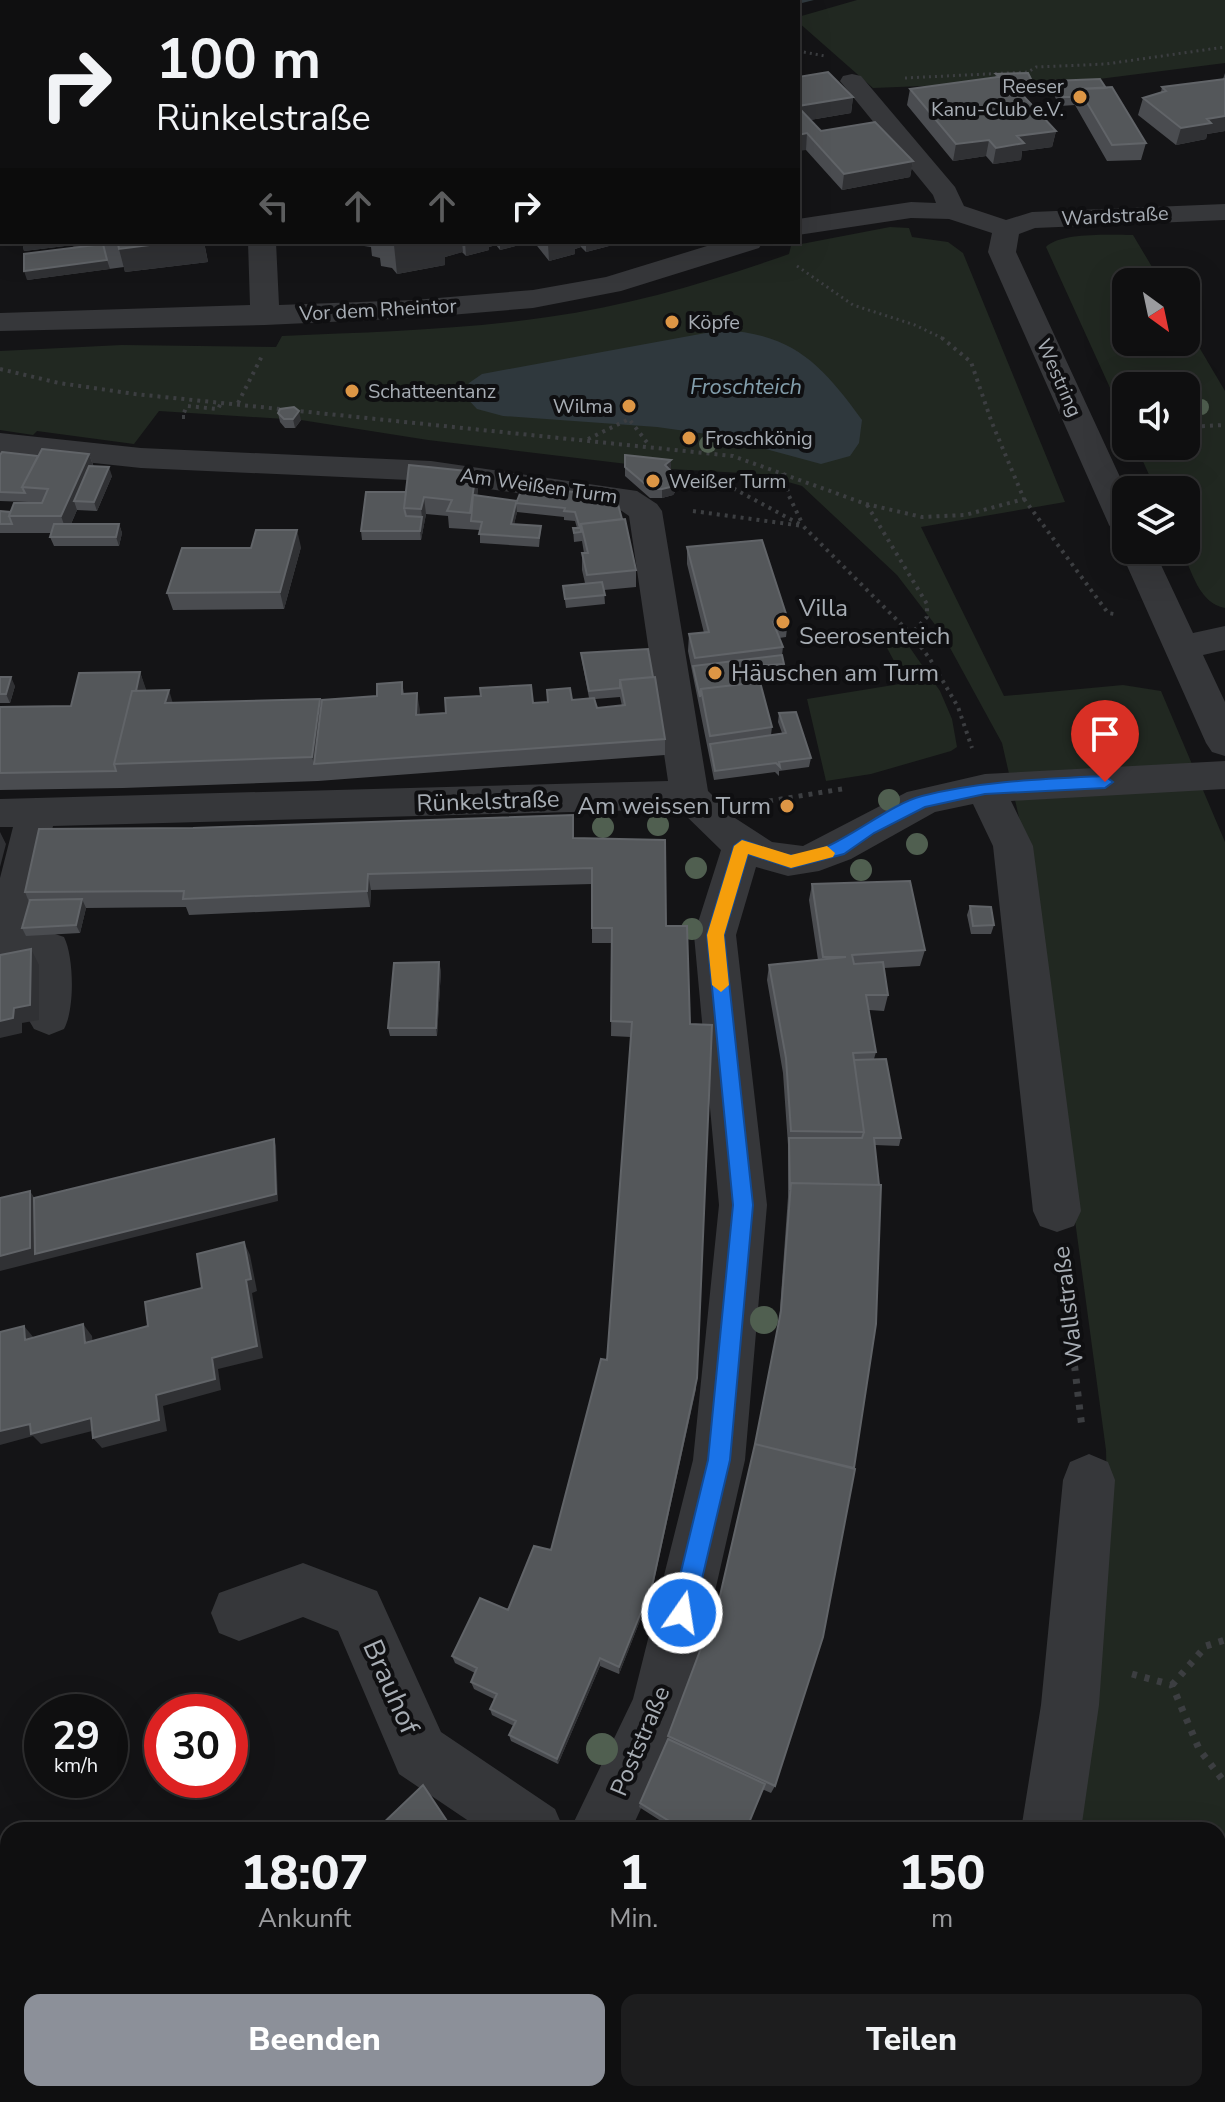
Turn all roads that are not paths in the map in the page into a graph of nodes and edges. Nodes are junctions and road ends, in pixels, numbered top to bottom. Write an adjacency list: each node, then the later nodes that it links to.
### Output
1 (852, 81): 2 (street)
2 (952, 211): 4 (street); 5 (street)
3 (1225, 212): 5 (street, Wardstraße)
4 (800, 227)
5 (1006, 229): 11 (street, Westring)
6 (262, 244): 8 (street)
7 (743, 244): 8 (street, Vor dem Rheintor)
8 (265, 316): 9 (street, Vor dem Rheintor)
9 (0, 322)
10 (0, 443): 18 (street, Am Weißen Turm)
11 (1112, 494)
12 (1143, 564): 14 (street)
13 (1225, 638): 14 (street)
14 (1181, 648): 15 (street)
15 (1225, 743)
16 (1225, 775): 17 (street)
17 (985, 788): 20 (street); 23 (street, Wallstraße)
18 (689, 795): 19 (street, Rünkelstraße); 20 (street)
19 (18, 813): 21 (street)
20 (742, 846): 27 (street, Poststraße)
21 (1, 952): 22 (street)
22 (49, 1017)
23 (1057, 1211)
24 (1089, 1480): 28 (street)
25 (239, 1613): 26 (street, Brauhof)
26 (522, 1822)
27 (604, 1822)
28 (1052, 1822)

